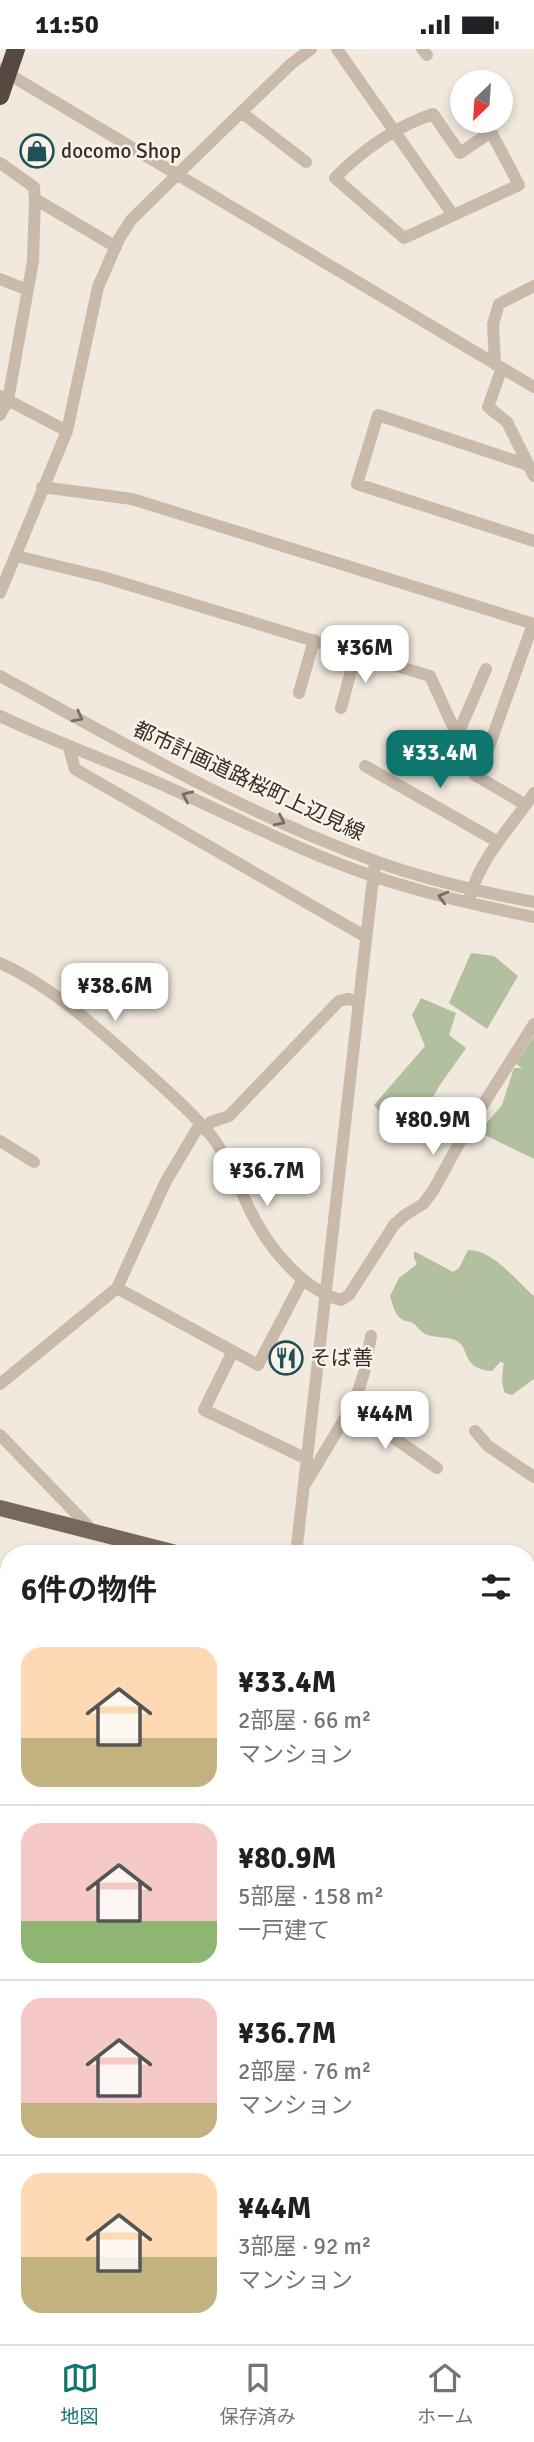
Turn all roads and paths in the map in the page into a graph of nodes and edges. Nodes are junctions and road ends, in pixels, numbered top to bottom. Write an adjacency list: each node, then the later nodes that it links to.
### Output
1 (16, 49): 4 (highway)
2 (311, 49): 6 (street)
3 (337, 49): 7 (street)
4 (4, 71): 5 (highway); 10 (street)
5 (0, 96)
6 (241, 112): 8 (street); 10 (street)
7 (394, 131): 12 (street); 12 (street); 12 (street)
8 (306, 162)
9 (0, 163): 11 (street)
10 (177, 174): 13 (street); 17 (street)
11 (35, 199): 13 (street); 15 (street)
12 (453, 215)
13 (116, 247): 21 (street)
14 (0, 279): 15 (street)
15 (28, 290): 19 (street)
16 (530, 292): 17 (street)
17 (499, 366): 18 (street); 22 (street)
18 (534, 387)
19 (4, 398): 20 (street); 21 (street)
20 (0, 415)
21 (67, 431): 23 (street)
22 (531, 471): 24 (street)
23 (42, 487): 25 (street); 27 (street)
24 (534, 541)
25 (16, 556): 26 (street); 28 (street)
26 (0, 593)
27 (534, 624): 38 (street)
28 (314, 640): 29 (street); 32 (street)
29 (356, 653): 33 (street); 35 (street)
30 (486, 669): 35 (street)
31 (0, 676): 42 (street, 都市計画道路桜町上辺見線, one-way to 42)
32 (299, 693)
33 (341, 708)
34 (0, 716): 36 (street, 都市計画道路桜町上辺見線)
35 (457, 736): 38 (street)
36 (68, 748): 43 (street, 都市計画道路桜町上辺見線, one-way to 36); 48 (street)
37 (365, 767): 41 (street)
38 (478, 777): 40 (street)
39 (534, 793): 40 (street)
40 (526, 805): 41 (street)
41 (498, 842): 44 (street)
42 (375, 861): 43 (street); 44 (street, 都市計画道路桜町上辺見線)
43 (373, 876): 46 (street, 都市計画道路桜町上辺見線, one-way to 43); 48 (street)
44 (472, 890): 45 (street, 都市計画道路桜町上辺見線); 46 (street)
45 (534, 902)
46 (468, 904): 47 (street, 都市計画道路桜町上辺見線)
47 (534, 917)
48 (366, 937): 50 (street)
49 (0, 963): 52 (street)
50 (358, 1001): 52 (street); 57 (street)
51 (534, 1024): 57 (street)
52 (202, 1127): 55 (street); 56 (street)
53 (0, 1141): 54 (street)
54 (34, 1162)
55 (302, 1281): 57 (street); 59 (street)
56 (117, 1288): 59 (street); 60 (street)
57 (326, 1296): 64 (street)
58 (371, 1336): 61 (street)
59 (233, 1351): 64 (street)
60 (0, 1384)
61 (351, 1408): 65 (street); 67 (street)
62 (475, 1430): 66 (street)
63 (0, 1435): 69 (street)
64 (307, 1459): 67 (street)
65 (438, 1468)
66 (534, 1477)
67 (304, 1486): 71 (street)
68 (0, 1508): 69 (main road)
69 (93, 1532): 70 (main road)
70 (144, 1545)
71 (297, 1545)

